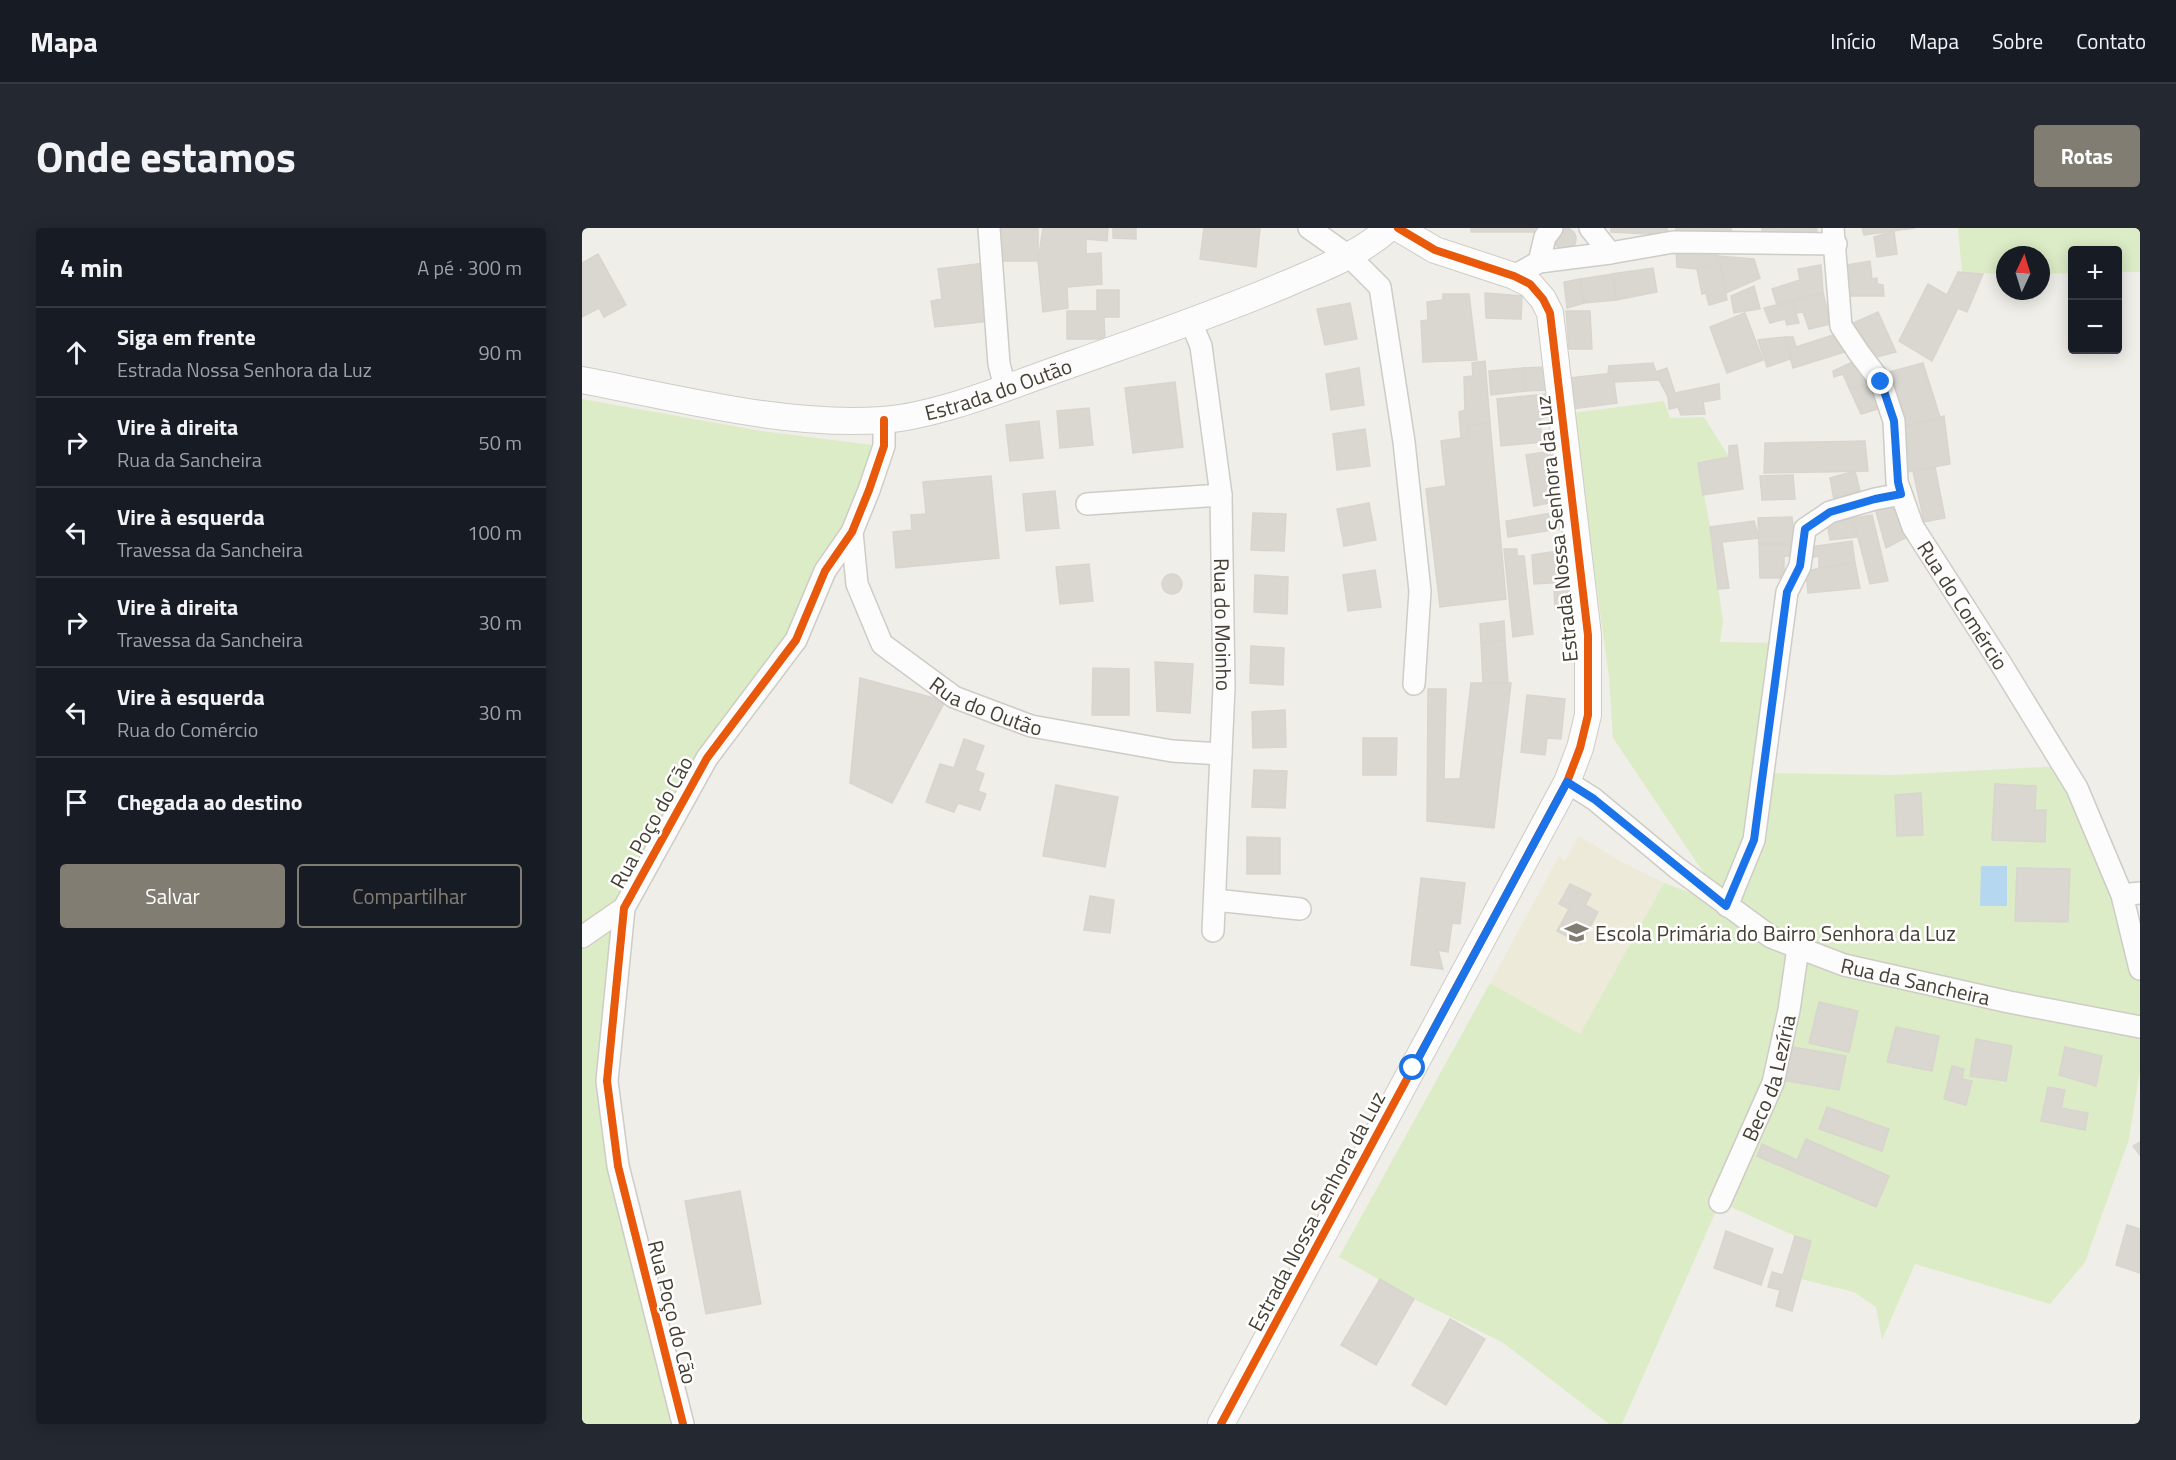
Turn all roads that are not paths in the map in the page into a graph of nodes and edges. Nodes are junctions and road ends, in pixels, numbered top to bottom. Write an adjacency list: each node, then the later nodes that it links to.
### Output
1 (989, 228): 14 (street)
2 (1310, 228): 9 (street)
3 (1389, 228): 9 (street, Estrada do Outão)
4 (1398, 228): 11 (street)
5 (1552, 228): 10 (street)
6 (1590, 228): 8 (street)
7 (1834, 236): 8 (street); 16 (street, Rua do Comércio)
8 (1610, 254): 10 (street)
9 (1350, 256): 12 (street, Estrada do Outão); 20 (street)
10 (1539, 262): 11 (street)
11 (1514, 276): 22 (street, Estrada Nossa Senhora da Luz)
12 (1191, 322): 14 (street, Estrada do Outão); 17 (street, Rua do Moinho)
13 (582, 380): 15 (street, Estrada do Outão)
14 (1005, 387): 15 (street, Estrada do Outão)
15 (884, 420): 19 (street, Rua Poço do Cão)
16 (1901, 494): 23 (street, Rua do Comércio); 25 (street)
17 (1221, 495): 18 (street); 21 (street, Rua do Moinho)
18 (1087, 504)
19 (852, 532): 21 (street, Rua do Outão); 26 (street, Rua Poço do Cão)
20 (1414, 684)
21 (1221, 754): 24 (street, Rua do Moinho)
22 (1567, 782): 25 (street, Rua da Sancheira); 35 (street, Estrada Nossa Senhora da Luz)
23 (2131, 894): 31 (street, Rua do Comércio)
24 (1215, 900): 27 (street); 28 (street, Rua do Moinho)
25 (1726, 906): 30 (street, Rua da Sancheira)
26 (624, 908): 29 (street); 34 (street, Rua Poço do Cão)
27 (1300, 909)
28 (1214, 931)
29 (582, 937)
30 (1798, 948): 32 (street, Rua da Sancheira); 33 (street, Beco da Lezíria)
31 (2140, 969)
32 (2140, 1027)
33 (1720, 1202)
34 (683, 1424)
35 (1221, 1424)

